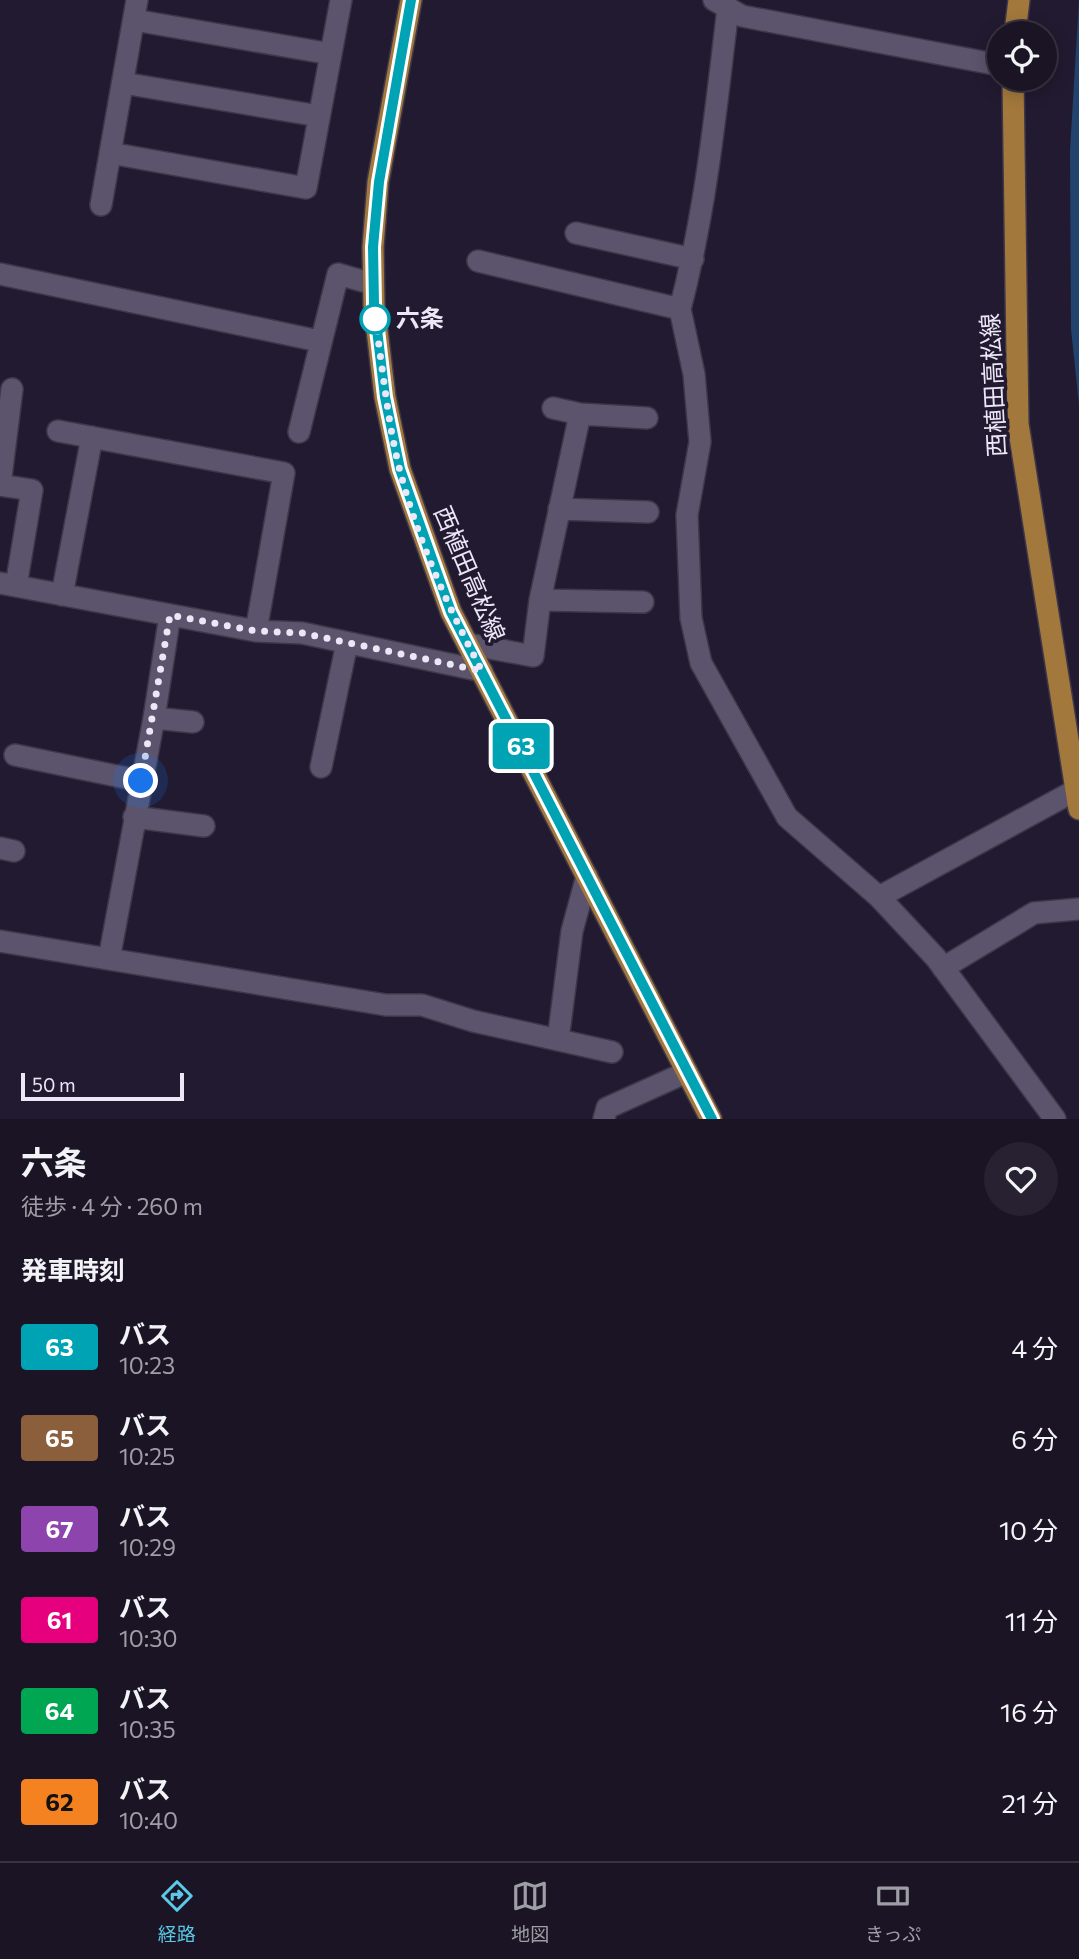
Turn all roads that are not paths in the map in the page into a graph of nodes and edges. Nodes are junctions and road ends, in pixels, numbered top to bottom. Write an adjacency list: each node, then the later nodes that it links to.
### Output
1 (341, 0): 7 (street)
2 (411, 0): 18 (main road, 西植田高松線)
3 (1019, 0): 6 (main road)
4 (721, 4): 8 (street); 15 (street)
5 (136, 10): 7 (street); 9 (street)
6 (1016, 21)
7 (331, 54): 11 (street)
8 (987, 63)
9 (123, 83): 11 (street); 12 (street)
10 (1013, 91): 45 (main road, 西植田高松線)
11 (319, 117): 12 (street)
12 (110, 153): 13 (street)
13 (101, 205)
14 (576, 233): 15 (street)
15 (693, 259): 19 (street)
16 (478, 261): 19 (street)
17 (0, 274): 20 (street)
18 (373, 284): 20 (street); 38 (main road, 西植田高松線)
19 (680, 309): 49 (street)
20 (319, 341): 26 (street)
21 (12, 389): 28 (street)
22 (553, 408): 23 (street)
23 (580, 414): 24 (street); 29 (street)
24 (647, 418)
25 (58, 431): 27 (street)
26 (299, 432)
27 (92, 438): 32 (street); 36 (street)
28 (0, 485): 31 (street)
29 (559, 509): 30 (street); 33 (street)
30 (648, 512)
31 (8, 585): 32 (street)
32 (62, 595): 35 (street)
33 (541, 600): 34 (street); 38 (street)
34 (643, 602)
35 (170, 615): 36 (street); 40 (street)
36 (256, 631): 37 (street)
37 (347, 643): 39 (street); 43 (street)
38 (468, 644): 39 (main road, 西植田高松線)
39 (482, 671): 48 (main road, 西植田高松線)
40 (154, 718): 41 (street); 44 (street)
41 (193, 722)
42 (15, 755): 44 (street)
43 (321, 767)
44 (141, 781): 46 (street)
45 (1077, 800): 49 (street)
46 (134, 817): 47 (street); 52 (street)
47 (204, 826)
48 (587, 876): 54 (street); 56 (main road, 西植田高松線)
49 (879, 897): 53 (street)
50 (1079, 909): 53 (street)
51 (0, 942): 52 (street)
52 (109, 959): 54 (street)
53 (943, 968): 59 (street)
54 (558, 1040): 55 (street)
55 (612, 1052)
56 (687, 1072): 57 (street); 58 (main road, 西植田高松線)
57 (604, 1119)
58 (711, 1119)
59 (1055, 1119)

